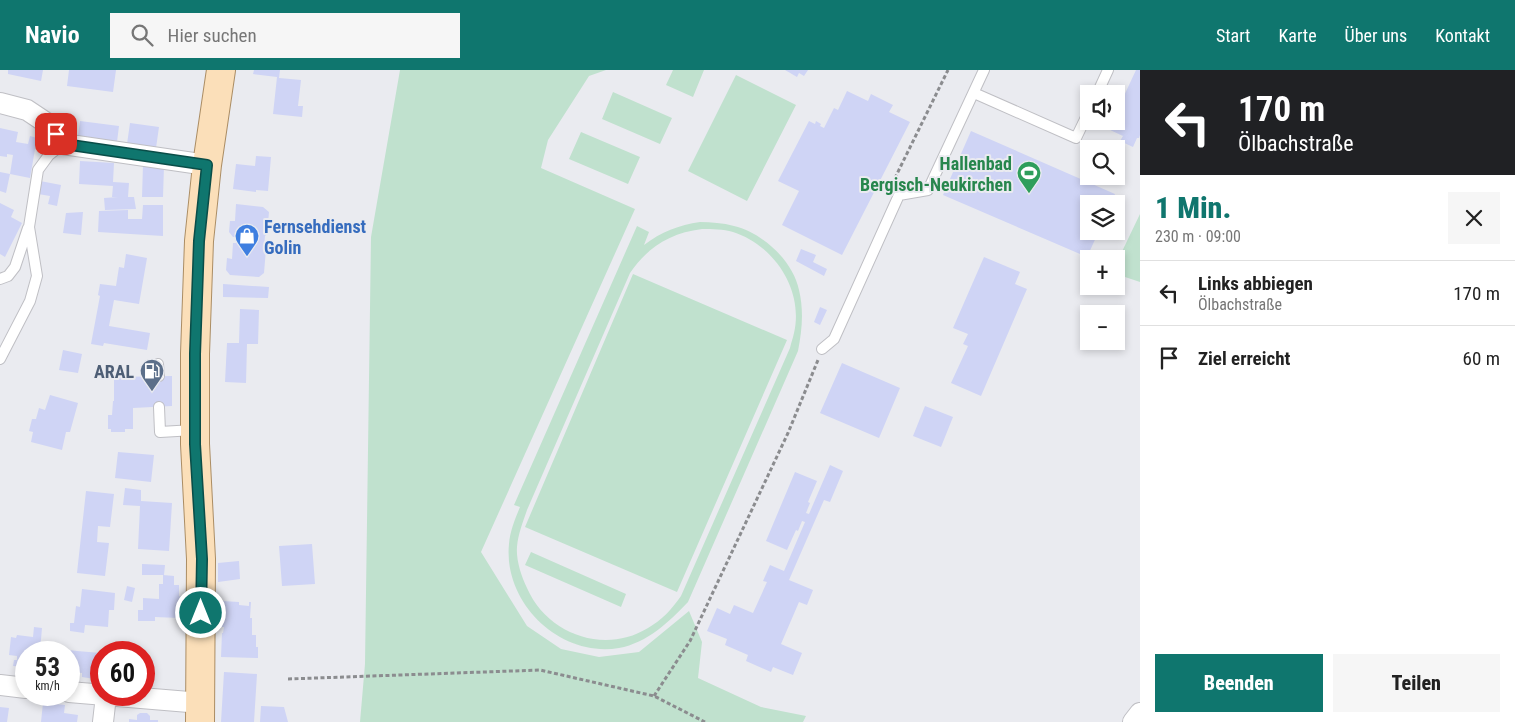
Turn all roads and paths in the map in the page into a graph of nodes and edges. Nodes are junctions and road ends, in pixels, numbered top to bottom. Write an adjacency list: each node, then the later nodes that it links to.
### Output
1 (221, 70): 10 (main road)
2 (948, 70): 11 (path)
3 (984, 70): 6 (lane)
4 (1108, 70): 5 (lane)
5 (1101, 85)
6 (974, 93): 8 (lane); 14 (lane)
7 (0, 104): 9 (street)
8 (1080, 130)
9 (64, 144): 10 (street); 12 (lane)
10 (207, 165): 19 (main road)
11 (888, 190)
12 (29, 227): 13 (lane); 15 (lane)
13 (0, 279)
14 (822, 349): 23 (path)
15 (0, 359)
16 (158, 364): 17 (lane)
17 (159, 376)
18 (159, 407): 19 (lane)
19 (195, 430): 26 (main road)
20 (288, 679): 23 (path)
21 (0, 685): 22 (street)
22 (15, 687)
23 (654, 696): 29 (path)
24 (155, 704): 26 (street)
25 (105, 706): 28 (street)
26 (200, 712)
27 (1140, 713): 30 (street)
28 (103, 722)
29 (705, 722)
30 (1132, 722)

